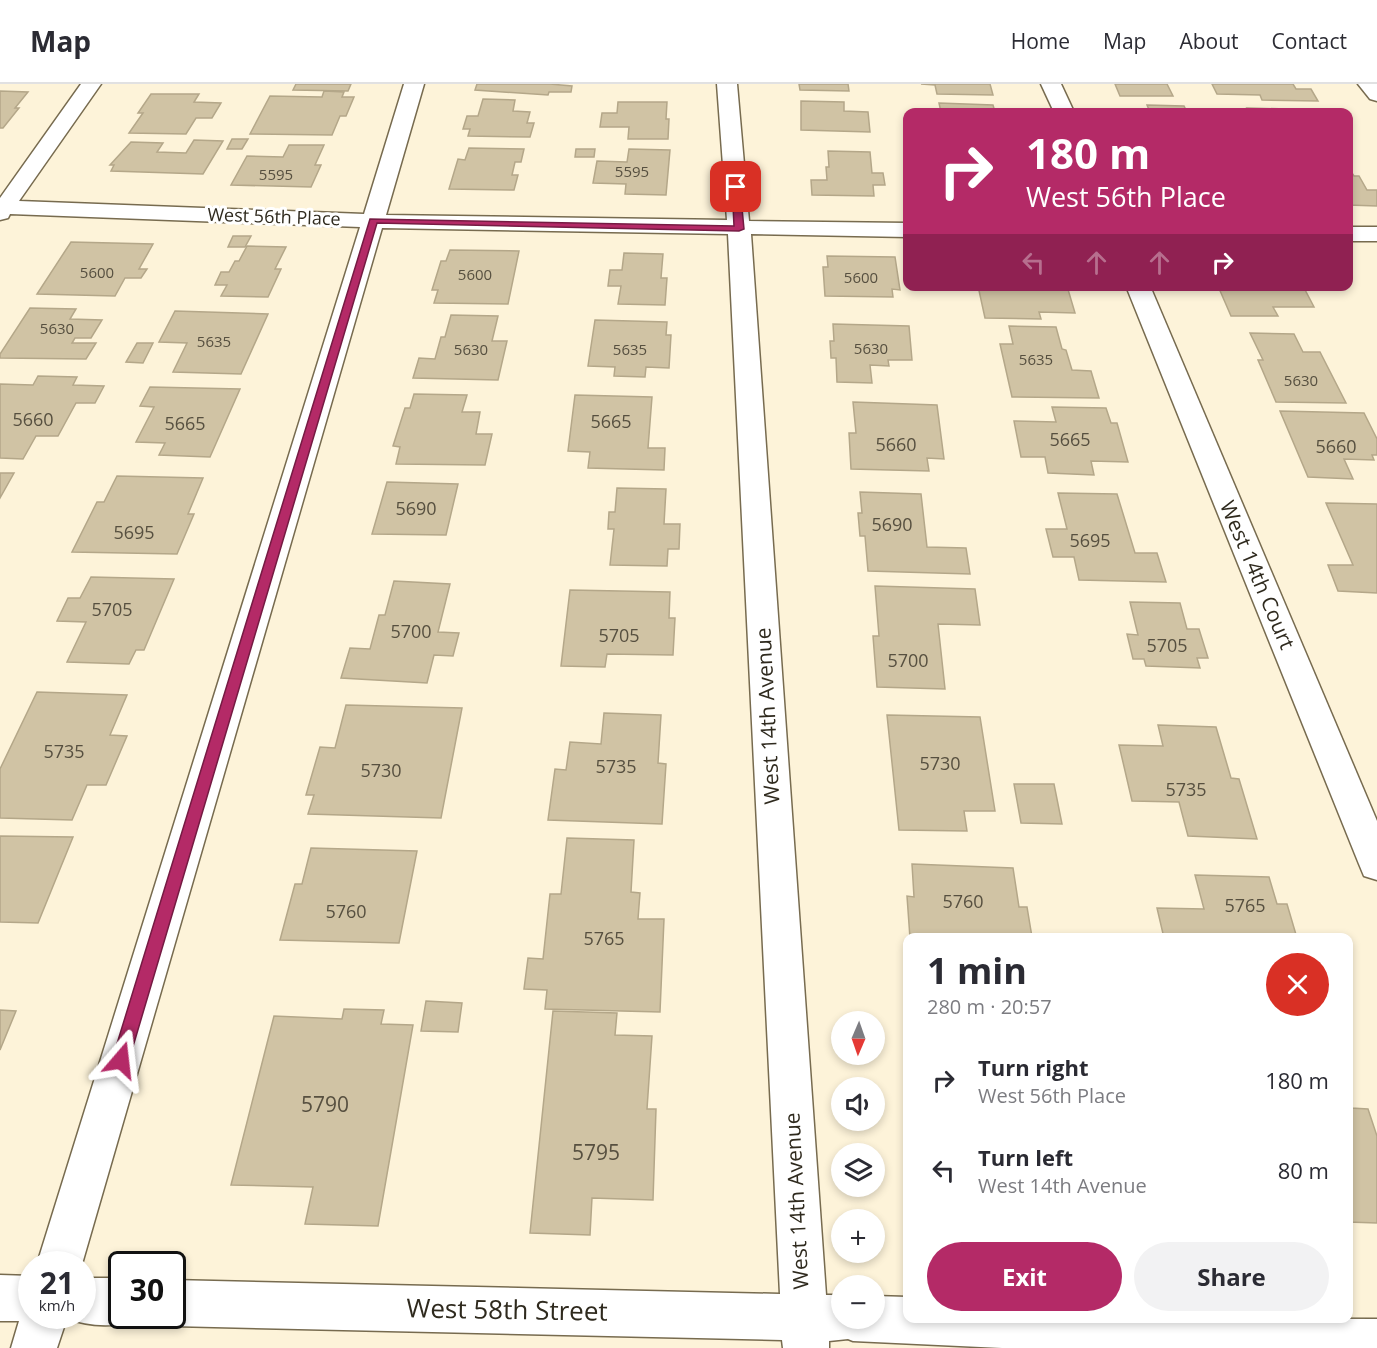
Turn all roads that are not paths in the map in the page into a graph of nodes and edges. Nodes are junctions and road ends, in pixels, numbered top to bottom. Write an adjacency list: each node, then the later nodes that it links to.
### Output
1 (91, 84): 8 (street)
2 (414, 84): 9 (street)
3 (727, 84): 10 (street, West 14th Avenue)
4 (1051, 84): 7 (street)
5 (1368, 84): 6 (street)
6 (1377, 95)
7 (1062, 108)
8 (1, 209): 9 (street, West 56th Place)
9 (374, 221): 10 (street, West 56th Place); 16 (street)
10 (739, 229): 11 (street, West 56th Place); 23 (street, West 14th Avenue)
11 (903, 230)
12 (1353, 234): 13 (street)
13 (1377, 234)
14 (1139, 291): 15 (street, West 14th Court)
15 (1377, 864)
16 (63, 1251)
17 (0, 1298): 18 (street)
18 (18, 1299)
19 (186, 1304): 23 (street, West 58th Street)
20 (885, 1319): 21 (street)
21 (903, 1320)
22 (962, 1323): 25 (street)
23 (817, 1327)
24 (40, 1329): 26 (street)
25 (1377, 1342)
26 (34, 1348)

